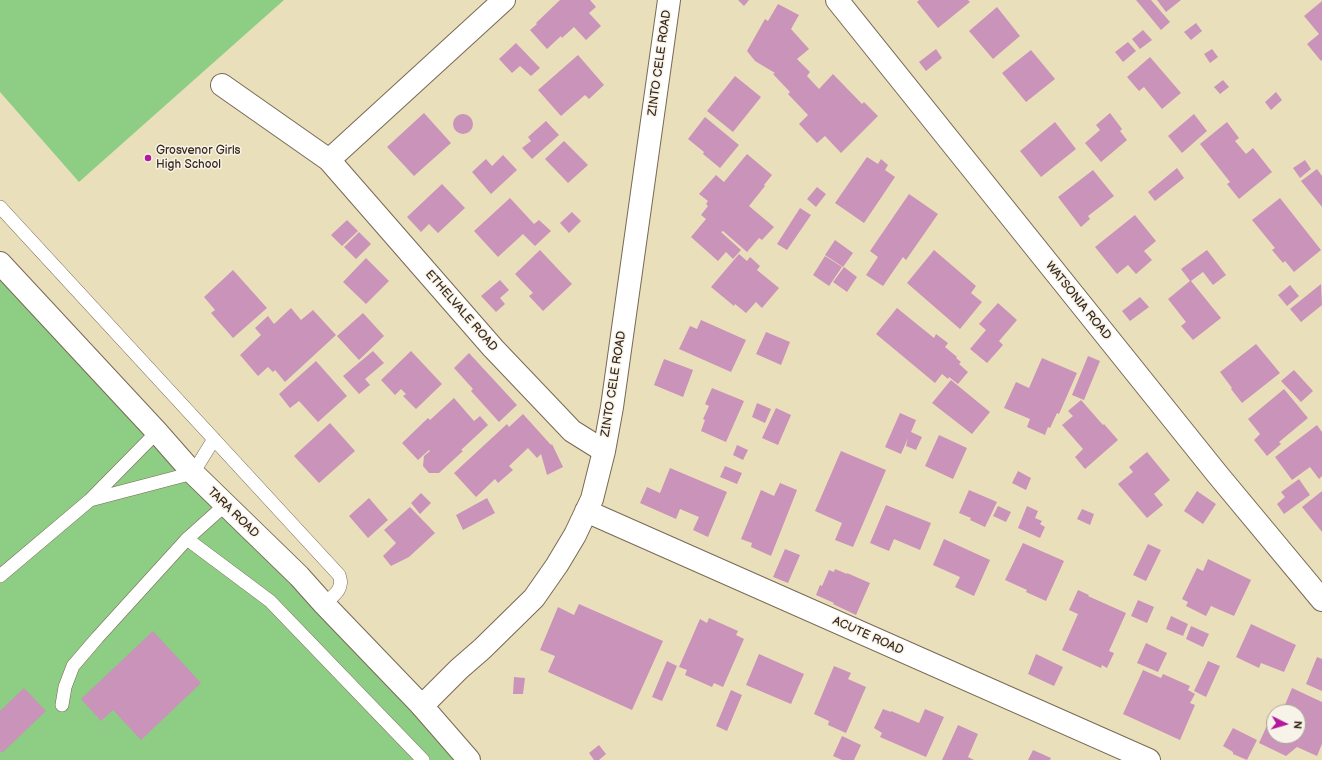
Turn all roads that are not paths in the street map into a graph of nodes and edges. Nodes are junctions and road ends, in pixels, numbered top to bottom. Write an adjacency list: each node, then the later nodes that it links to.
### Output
1 (504, 0): 5 (street)
2 (669, 0): 10 (street, ZINTO CELE ROAD)
3 (837, 0): 17 (street, WATSONIA ROAD)
4 (222, 85): 5 (street, ETHELVALE ROAD)
5 (329, 160): 10 (street, ETHELVALE ROAD)
6 (0, 207): 9 (lane)
7 (0, 263): 8 (street, TARA ROAD)
8 (157, 432): 11 (street, TARA ROAD); 12 (lane)
9 (214, 439): 11 (lane); 18 (lane)
10 (604, 451): 14 (street, ZINTO CELE ROAD)
11 (193, 473): 12 (lane); 13 (street, TARA ROAD)
12 (90, 500): 16 (lane)
13 (225, 505): 15 (lane); 18 (street, TARA ROAD)
14 (586, 512): 20 (street, ZINTO CELE ROAD); 23 (street, ACUTE ROAD)
15 (187, 539): 19 (lane); 21 (lane)
16 (0, 576)
17 (1322, 600)
18 (324, 604): 20 (street, TARA ROAD)
19 (62, 705)
20 (422, 706): 22 (street, TARA ROAD)
21 (423, 760)
22 (469, 760)
23 (1149, 760)

